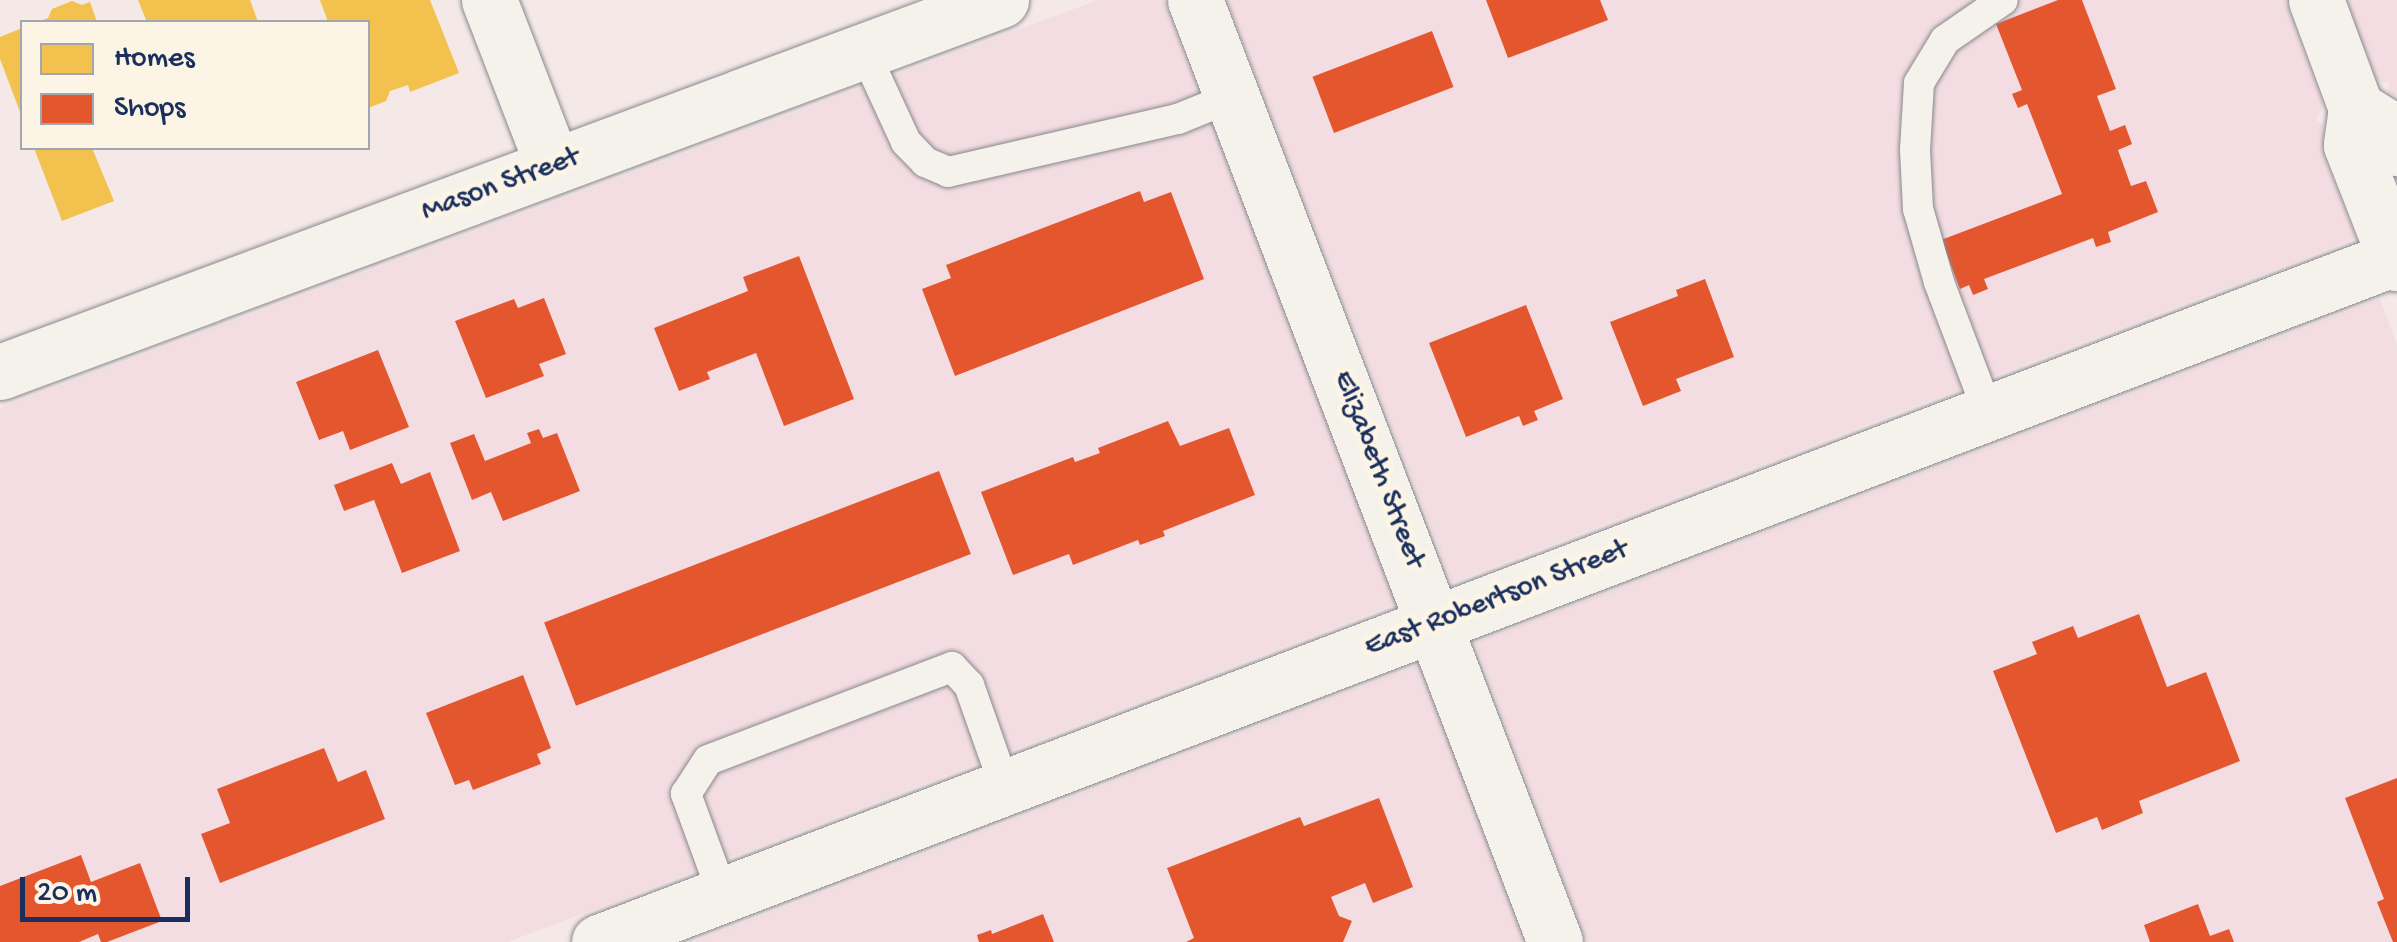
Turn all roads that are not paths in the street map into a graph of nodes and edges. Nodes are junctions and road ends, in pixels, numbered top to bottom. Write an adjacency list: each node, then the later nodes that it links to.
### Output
1 (489, 0): 10 (street)
2 (1002, 0): 6 (street, Mason Street)
3 (1195, 0): 7 (street, Elizabeth Street)
4 (2003, 0): 13 (lane)
5 (2316, 0): 8 (street)
6 (864, 51): 7 (lane); 10 (street, Mason Street)
7 (1232, 97): 14 (street, Elizabeth Street)
8 (2376, 101): 9 (street); 11 (street)
9 (2397, 148)
10 (553, 166): 12 (street, Mason Street)
11 (2396, 260): 13 (street, East Robertson Street)
12 (0, 372)
13 (1988, 412): 14 (street, East Robertson Street)
14 (1436, 623): 15 (street, East Robertson Street); 18 (street, Elizabeth Street)
15 (1005, 788): 16 (street, East Robertson Street); 16 (lane)
16 (723, 895): 17 (street, East Robertson Street)
17 (600, 942)
18 (1555, 942)

